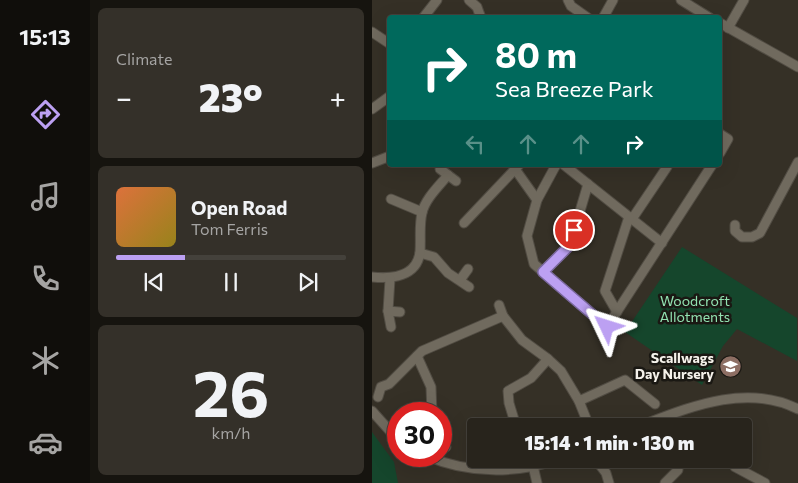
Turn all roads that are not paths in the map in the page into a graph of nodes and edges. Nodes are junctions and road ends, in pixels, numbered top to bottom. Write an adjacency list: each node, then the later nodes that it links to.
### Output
1 (437, 0): 7 (street)
2 (469, 0): 8 (street)
3 (568, 0): 9 (street)
4 (613, 0): 10 (street)
5 (681, 0): 11 (street)
6 (744, 0): 13 (street)
7 (425, 15)
8 (480, 15)
9 (584, 15)
10 (605, 15)
11 (705, 15)
12 (722, 24): 13 (street)
13 (728, 28): 16 (street)
14 (372, 32): 15 (street)
15 (387, 42)
16 (798, 67)
17 (387, 98): 18 (street)
18 (372, 108)
19 (722, 135): 20 (street)
20 (722, 150)
21 (387, 157): 23 (street)
22 (798, 162): 38 (street)
23 (372, 163)
24 (517, 167): 34 (street); 37 (street)
25 (555, 167): 34 (street)
26 (567, 167): 32 (street)
27 (668, 167): 36 (street)
28 (711, 167): 39 (street)
29 (440, 169): 30 (street)
30 (448, 175): 31 (street); 35 (street)
31 (456, 182)
32 (588, 184): 36 (street); 42 (street)
33 (391, 199): 35 (street)
34 (537, 200): 42 (street)
35 (422, 212): 40 (street)
36 (631, 218): 39 (street); 50 (street)
37 (464, 223)
38 (735, 224)
39 (662, 243): 50 (street)
40 (420, 252): 44 (street); 45 (street)
41 (468, 269): 45 (street)
42 (543, 272): 50 (street)
43 (372, 277): 44 (street)
44 (390, 279): 48 (street)
45 (460, 280): 46 (street)
46 (469, 287)
47 (499, 305): 51 (street)
48 (388, 311): 49 (street); 52 (street)
49 (400, 312)
50 (617, 312)
51 (503, 316): 53 (street); 54 (street)
52 (391, 327)
53 (417, 356): 55 (street); 57 (street)
54 (548, 359): 56 (street); 61 (street)
55 (378, 397)
56 (579, 401): 58 (street); 62 (street)
57 (432, 402)
58 (655, 404)
59 (798, 409): 63 (street)
60 (372, 411): 64 (street)
61 (514, 418)
62 (586, 418)
63 (665, 418)
64 (387, 428)
65 (452, 463): 66 (street)
66 (467, 467)
67 (470, 468): 68 (street)
68 (514, 468)
69 (533, 468): 75 (street)
70 (602, 468): 74 (street)
71 (615, 468): 74 (street)
72 (678, 468): 77 (street)
73 (737, 468): 78 (street)
74 (606, 473): 76 (street)
75 (537, 483)
76 (609, 483)
77 (665, 483)
78 (765, 483)

